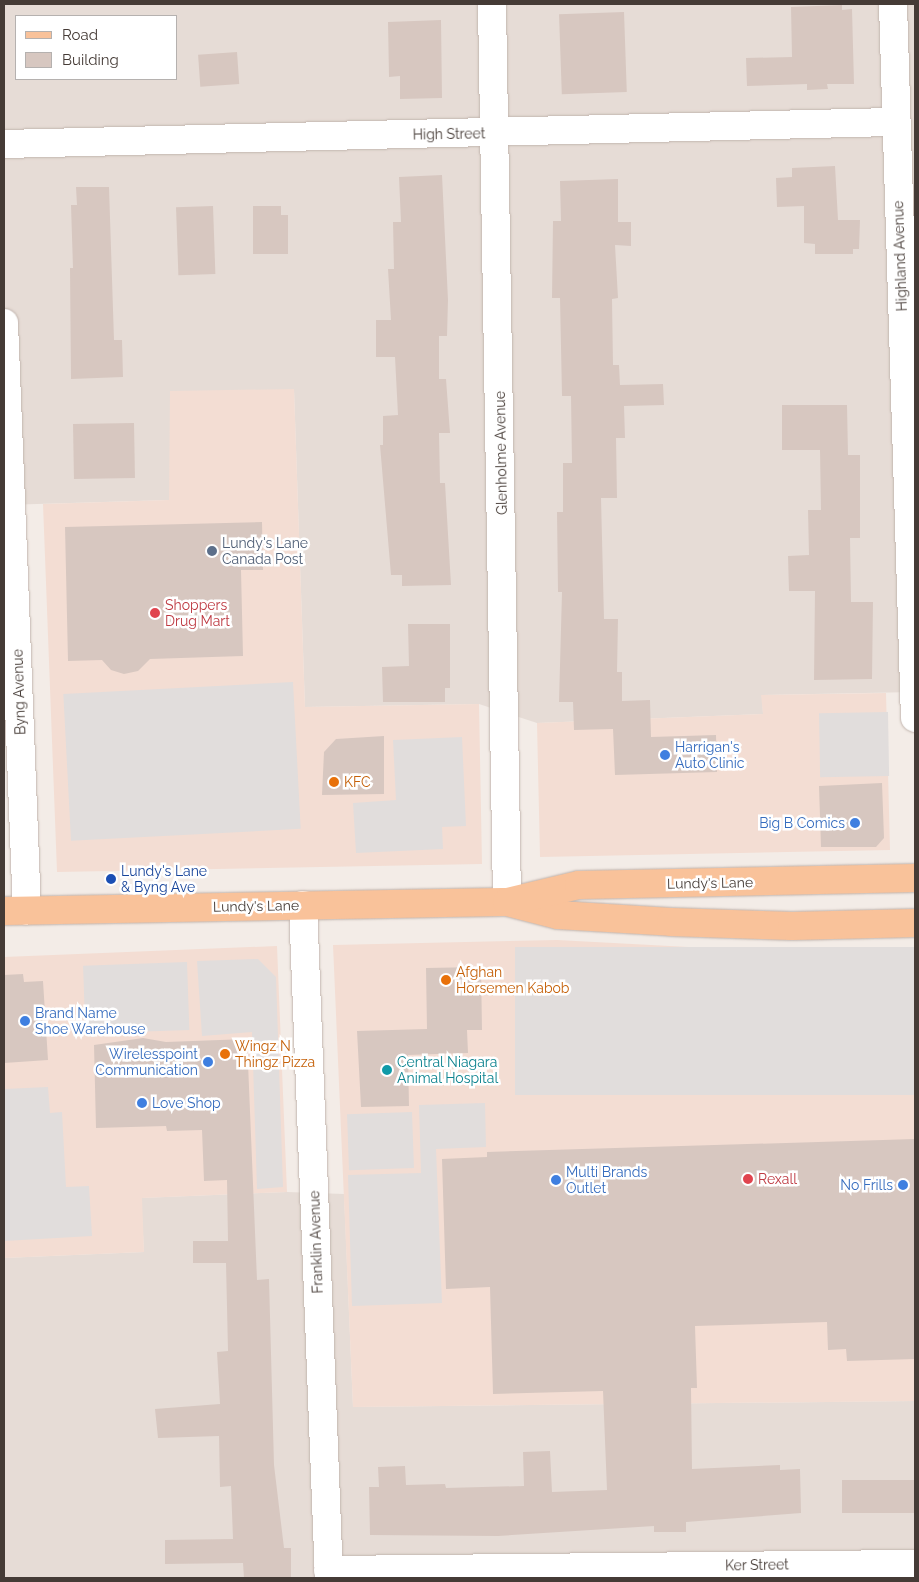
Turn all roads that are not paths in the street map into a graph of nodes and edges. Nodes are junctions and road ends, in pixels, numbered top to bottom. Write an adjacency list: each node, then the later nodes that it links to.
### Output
1 (492, 4): 5 (street, Glenholme Avenue)
2 (893, 4): 3 (street, Highland Avenue)
3 (905, 92): 4 (street, Highland Avenue)
4 (894, 122): 5 (street, High Street); 8 (street, Highland Avenue)
5 (496, 133): 6 (street, High Street); 11 (street, Glenholme Avenue)
6 (4, 144)
7 (4, 323): 13 (street, Byng Avenue)
8 (912, 458): 9 (street, Highland Avenue)
9 (915, 718)
10 (915, 878): 11 (main road, Lundy's Lane)
11 (507, 902): 12 (main road, Lundy's Lane); 14 (main road, Lundy's Lane)
12 (303, 906): 13 (main road, Lundy's Lane); 16 (street, Franklin Avenue)
13 (16, 911)
14 (915, 923)
15 (915, 1564): 16 (street, Ker Street)
16 (328, 1574)

